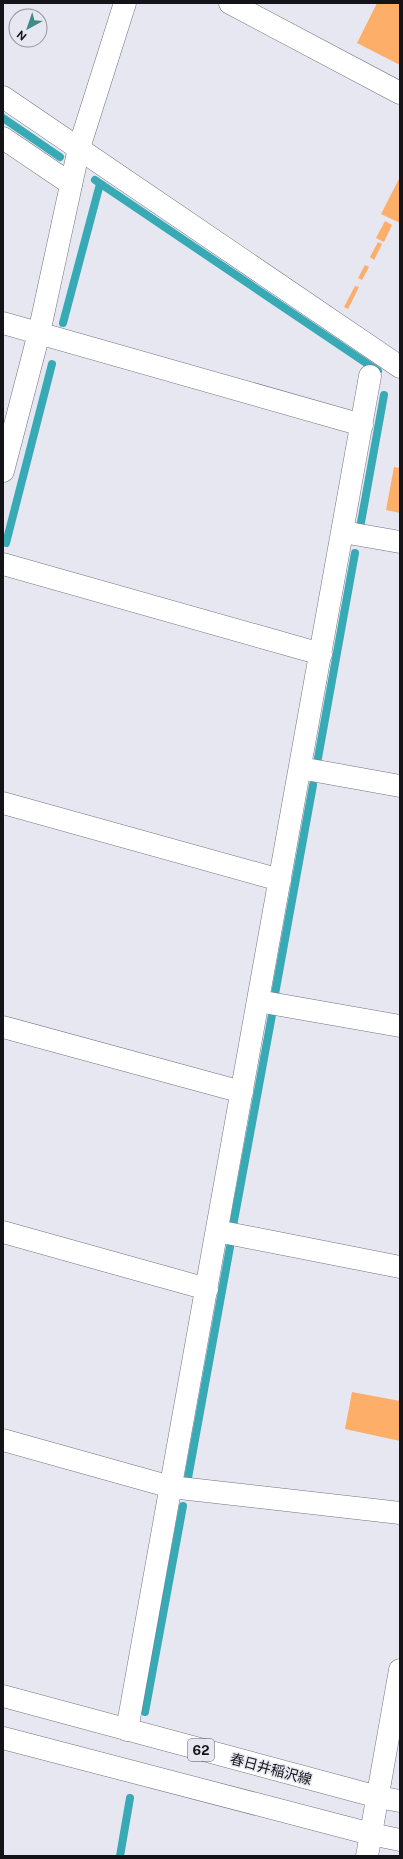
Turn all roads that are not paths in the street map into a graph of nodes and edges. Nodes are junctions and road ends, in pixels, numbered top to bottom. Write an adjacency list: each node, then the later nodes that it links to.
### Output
1 (125, 3): 6 (street)
2 (230, 3): 3 (street)
3 (400, 93)
4 (3, 96): 6 (street)
5 (3, 138): 7 (street)
6 (79, 148): 7 (street); 10 (street)
7 (71, 184): 9 (street)
8 (3, 323): 9 (street)
9 (39, 333): 12 (street); 13 (street)
10 (400, 367)
11 (370, 376): 12 (street)
12 (362, 425): 14 (street)
13 (3, 471)
14 (343, 532): 15 (street); 17 (street)
15 (400, 542)
16 (3, 564): 17 (street)
17 (321, 654): 18 (street)
18 (300, 768): 19 (street); 21 (street)
19 (400, 786)
20 (3, 802): 21 (street)
21 (280, 880): 22 (street)
22 (258, 1001): 23 (street); 25 (street)
23 (400, 1026)
24 (3, 1027): 25 (street)
25 (242, 1092): 26 (street)
26 (217, 1231): 28 (street); 29 (street)
27 (3, 1232): 29 (street)
28 (400, 1267)
29 (207, 1289): 31 (street)
30 (3, 1440): 31 (street)
31 (171, 1487): 32 (street); 35 (street)
32 (400, 1513)
33 (400, 1670): 37 (street)
34 (3, 1696): 35 (street, 春日井稲沢線 / 62)
35 (127, 1730): 37 (street, 春日井稲沢線 / 62)
36 (3, 1738): 39 (street)
37 (378, 1797): 38 (street, 春日井稲沢線 / 62); 39 (street)
38 (400, 1802)
39 (371, 1834): 40 (street); 41 (street)
40 (400, 1840)
41 (367, 1856)

